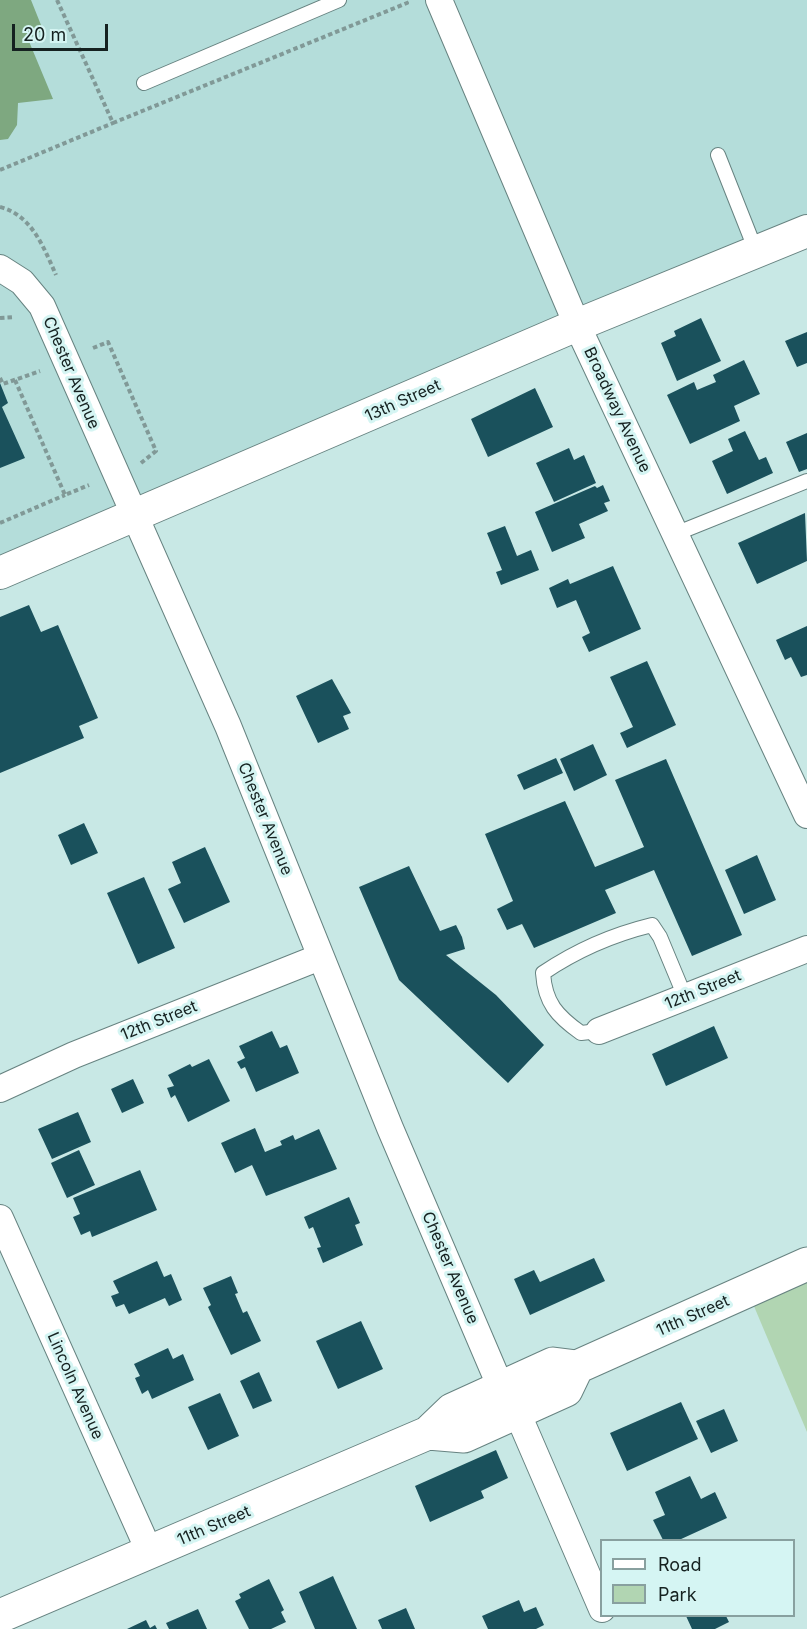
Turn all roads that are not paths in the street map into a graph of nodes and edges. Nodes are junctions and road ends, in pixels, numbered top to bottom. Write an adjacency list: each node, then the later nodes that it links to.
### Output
1 (339, 0): 3 (lane)
2 (439, 0): 8 (street, Broadway Avenue)
3 (144, 82)
4 (718, 155): 6 (lane)
5 (807, 231): 6 (street, 13th Street)
6 (756, 251): 8 (street, 13th Street)
7 (0, 268): 10 (street, Chester Avenue)
8 (577, 325): 10 (street, 13th Street); 11 (street, Broadway Avenue)
9 (807, 481): 11 (lane)
10 (134, 518): 12 (street, 13th Street); 15 (street, Chester Avenue)
11 (675, 534): 13 (street, Broadway Avenue)
12 (0, 573)
13 (807, 815)
14 (807, 949): 16 (street, 12th Street)
15 (320, 957): 18 (street, 12th Street); 21 (street, Chester Avenue)
16 (685, 997): 17 (street, 12th Street); 17 (lane)
17 (599, 1031)
18 (0, 1089)
19 (0, 1218): 22 (street, Lincoln Avenue)
20 (807, 1264): 21 (main road, 11th Street)
21 (509, 1400): 22 (main road, 11th Street); 23 (street, Chester Avenue)
22 (150, 1553): 24 (main road, 11th Street)
23 (600, 1605)
24 (0, 1616)

